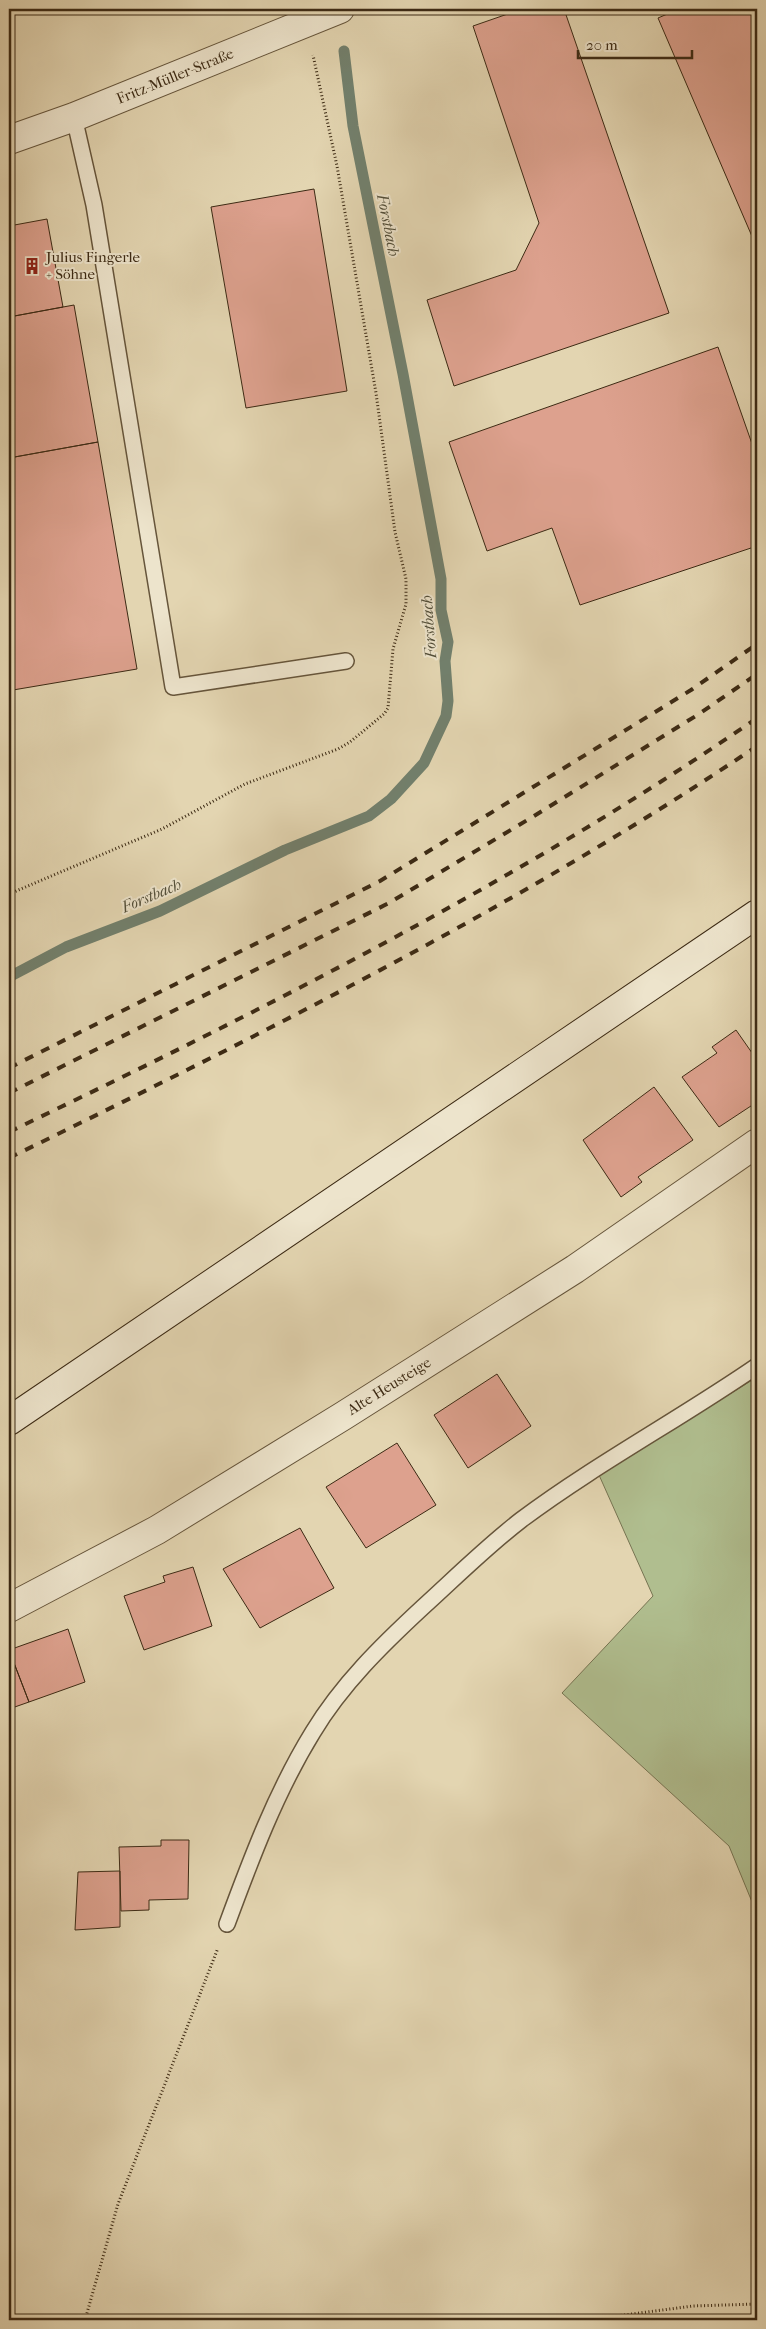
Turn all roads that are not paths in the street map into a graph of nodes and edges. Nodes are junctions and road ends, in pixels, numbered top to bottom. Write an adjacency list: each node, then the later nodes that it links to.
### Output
1 (340, 9): 2 (street, Fritz-Müller-Straße)
2 (74, 117): 3 (street, Fritz-Müller-Straße); 4 (lane)
3 (9, 140)
4 (346, 660)
5 (757, 914): 8 (street)
6 (757, 1143): 9 (street, Alte Heusteige)
7 (757, 1366): 10 (lane)
8 (9, 1421)
9 (9, 1608)
10 (227, 1924)

